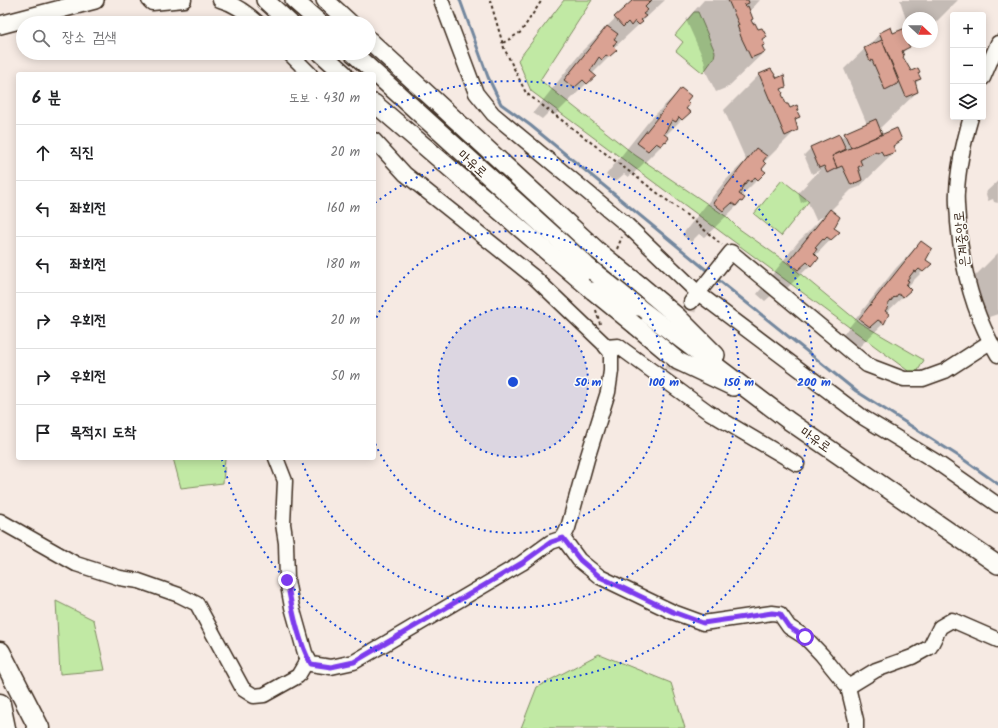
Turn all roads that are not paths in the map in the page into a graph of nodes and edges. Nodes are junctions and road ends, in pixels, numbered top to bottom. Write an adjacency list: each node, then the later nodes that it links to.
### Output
1 (50, 0): 12 (main road)
2 (95, 0): 13 (main road)
3 (149, 0): 4 (street)
4 (184, 0)
5 (220, 0): 14 (street)
6 (254, 0): 11 (main road)
7 (294, 0): 16 (main road)
8 (326, 0): 17 (main road)
9 (338, 0): 18 (main road)
10 (441, 0): 34 (street)
11 (270, 5): 15 (main road)
12 (0, 13)
13 (34, 16)
14 (250, 16)
15 (282, 16)
16 (312, 16)
17 (343, 16)
18 (346, 16)
19 (16, 21): 20 (main road)
20 (0, 25)
21 (998, 43): 26 (street)
22 (376, 46): 38 (main road, bridge)
23 (295, 60): 27 (street)
24 (329, 60): 28 (main road)
25 (361, 60): 29 (main road, 마유로, bridge)
26 (986, 71)
27 (308, 72)
28 (342, 72)
29 (374, 72)
30 (376, 74): 38 (main road, 마유로, bridge)
31 (376, 104): 38 (main road, bridge)
32 (970, 120): 35 (street, 은계중앙로)
33 (376, 142): 36 (street)
34 (696, 295): 35 (street); 41 (street)
35 (990, 342): 37 (street, 은계중앙로)
36 (606, 347): 40 (street); 43 (street)
37 (998, 356)
38 (764, 402): 44 (main road, 마유로)
39 (277, 460): 47 (street)
40 (797, 464)
41 (998, 505)
42 (0, 522): 47 (street)
43 (563, 538): 47 (street); 49 (street)
44 (998, 565)
45 (998, 640): 49 (street)
46 (0, 652): 48 (highway)
47 (308, 659)
48 (10, 670): 52 (highway); 53 (highway)
49 (848, 688): 54 (street)
50 (0, 704): 51 (highway)
51 (5, 728)
52 (23, 728)
53 (39, 728)
54 (856, 728)

